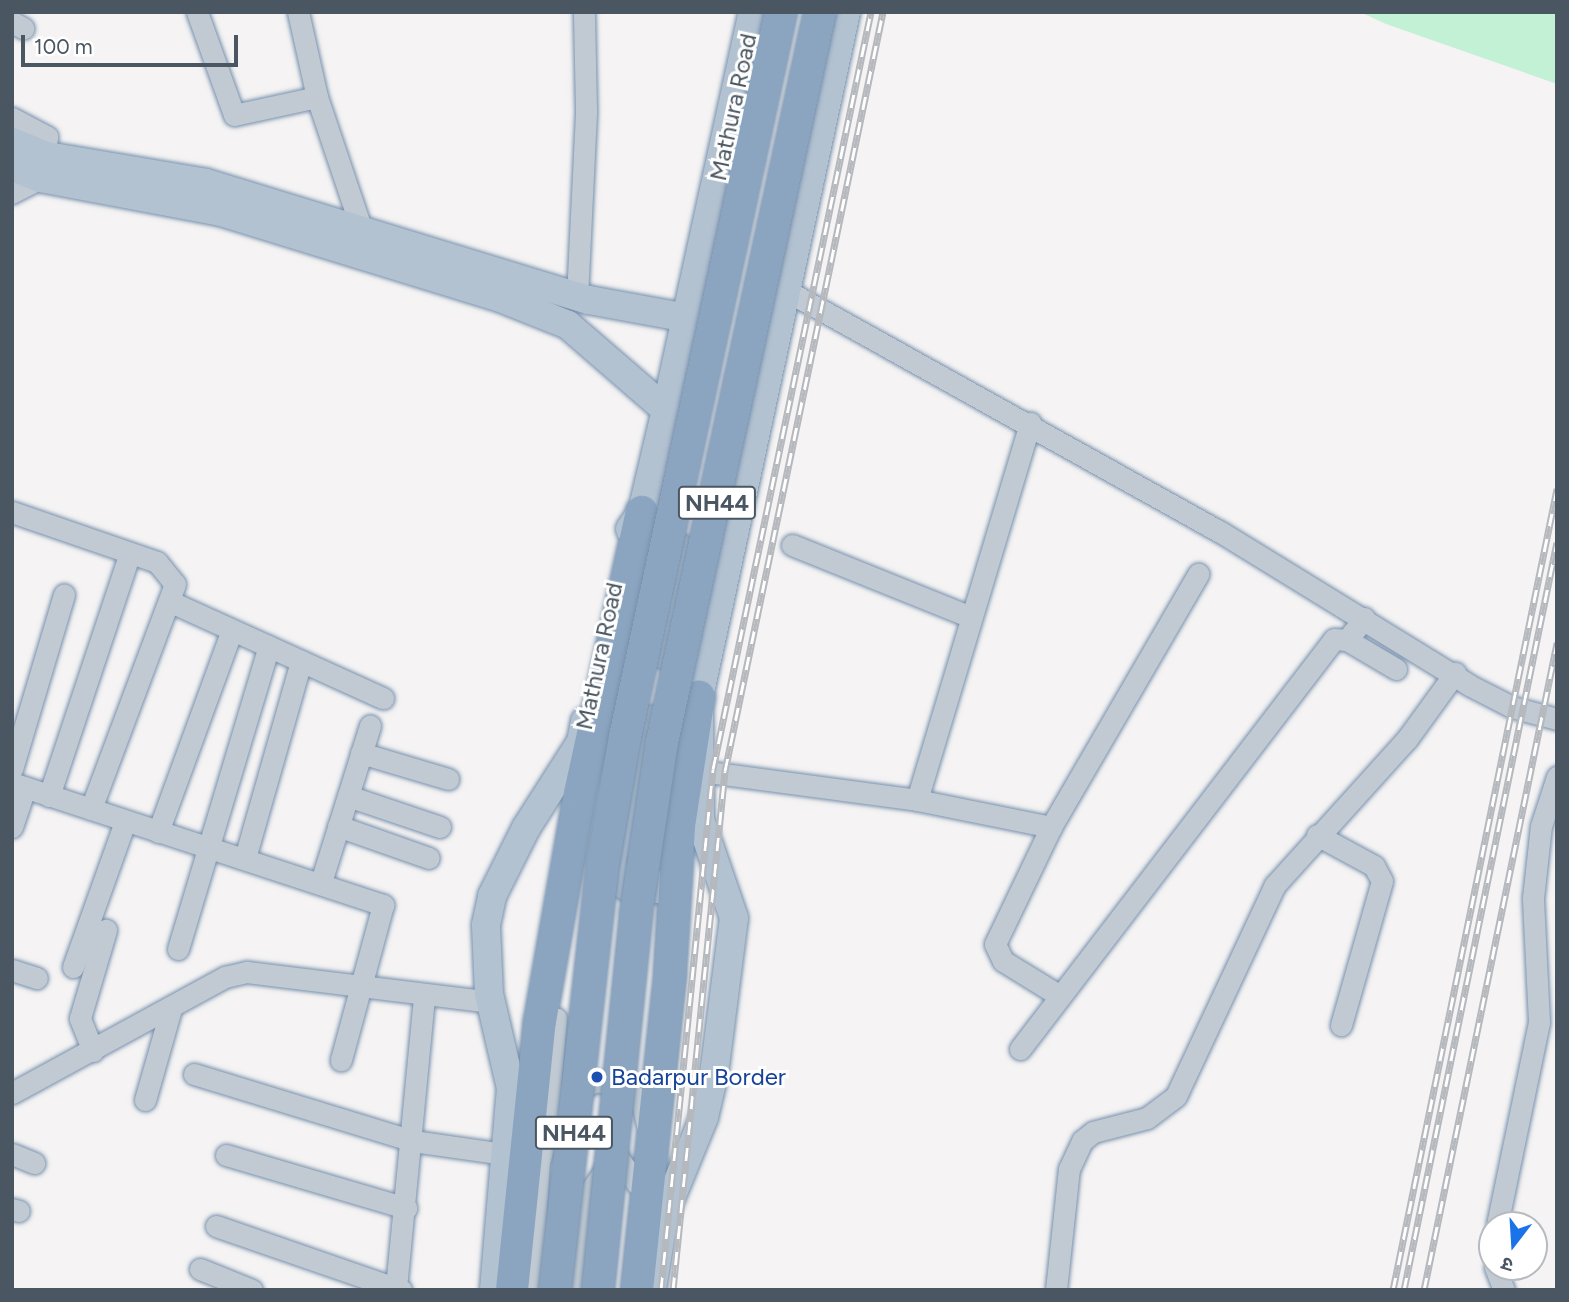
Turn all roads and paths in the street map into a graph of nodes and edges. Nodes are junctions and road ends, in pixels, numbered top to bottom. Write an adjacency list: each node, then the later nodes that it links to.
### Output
1 (197, 12): 8 (street)
2 (298, 12): 8 (street)
3 (584, 12): 17 (street)
4 (753, 12): 15 (main road, Mathura Road)
5 (782, 12): 103 (highway, Mathura Road / NH44, bridge)
6 (820, 12): 105 (highway, NH44, bridge)
7 (846, 12): 16 (main road)
8 (317, 97): 14 (street)
9 (12, 118): 12 (street)
10 (12, 142): 12 (main road)
11 (12, 167): 12 (main road)
12 (44, 167): 13 (street); 14 (main road); 19 (main road)
13 (12, 193)
14 (362, 231): 17 (main road)
15 (700, 258): 16 (main road); 18 (main road, Mathura Road)
16 (791, 279): 20 (street); 23 (main road)
17 (577, 297): 18 (main road)
18 (687, 318): 19 (main road, Mathura Road)
19 (666, 410): 22 (main road, Mathura Road)
20 (1030, 423): 30 (street); 31 (street)
21 (12, 512): 26 (street)
22 (639, 523): 25 (main road); 63 (highway); 74 (main road, Mathura Road)
23 (732, 545): 25 (main road); 38 (main road)
24 (792, 545): 30 (street)
25 (682, 548): 64 (main road)
26 (130, 552): 29 (street); 48 (street)
27 (1198, 574): 56 (street)
28 (64, 596): 43 (street)
29 (171, 602): 32 (street); 51 (street)
30 (969, 616): 50 (street)
31 (1364, 618): 33 (street); 37 (street)
32 (232, 630): 34 (street); 57 (street)
33 (1348, 640): 36 (street); 73 (street)
34 (269, 646): 35 (street); 60 (street)
35 (300, 661): 39 (street); 61 (street)
36 (1396, 669)
37 (1455, 673): 40 (street); 58 (street)
38 (699, 696): 44 (main road); 64 (highway)
39 (383, 698)
40 (1557, 719)
41 (370, 726): 42 (street)
42 (361, 753): 46 (street); 49 (street)
43 (12, 769)
44 (701, 771): 50 (street); 108 (main road)
45 (1557, 776): 59 (street)
46 (448, 779)
47 (18, 786): 48 (street); 54 (street)
48 (49, 796): 51 (street)
49 (348, 796): 53 (street); 55 (street)
50 (917, 800): 56 (street)
51 (91, 809): 52 (street)
52 (125, 822): 57 (street); 68 (street)
53 (338, 826): 62 (street); 65 (street)
54 (12, 827)
55 (440, 827)
56 (1051, 827): 73 (street)
57 (158, 832): 60 (street)
58 (1317, 835): 76 (street); 109 (street)
59 (1548, 845): 77 (street)
60 (208, 847): 61 (street); 67 (street)
61 (245, 858): 65 (street)
62 (429, 858)
63 (572, 862): 85 (street); 101 (highway)
64 (675, 877): 107 (highway)
65 (321, 882): 71 (street)
66 (106, 930): 79 (street)
67 (178, 949)
68 (73, 967)
69 (12, 970): 70 (street)
70 (37, 978)
71 (361, 986): 72 (street); 75 (street); 80 (street)
72 (424, 996): 74 (street); 86 (street)
73 (1060, 996): 78 (street)
74 (491, 1002): 89 (main road, Mathura Road)
75 (171, 1009): 79 (street); 84 (street)
76 (1341, 1025)
77 (1547, 1039): 94 (street)
78 (1020, 1049)
79 (93, 1051): 83 (street)
80 (341, 1060)
81 (194, 1074): 86 (street)
82 (597, 1081): 85 (street); 90 (street); 92 (street)
83 (12, 1093)
84 (145, 1100)
85 (546, 1131): 102 (street)
86 (413, 1141): 89 (street); 93 (street)
87 (12, 1154): 91 (street)
88 (226, 1154): 93 (street)
89 (503, 1154): 100 (main road, Mathura Road)
90 (616, 1155): 92 (street); 104 (street)
91 (34, 1163)
92 (637, 1184): 106 (street)
93 (405, 1208): 98 (street)
94 (1501, 1211)
95 (216, 1226): 97 (street)
96 (200, 1269): 99 (street)
97 (364, 1285): 98 (street)
98 (399, 1289)
99 (252, 1290)
100 (494, 1290)
101 (512, 1290)
102 (531, 1290)
103 (555, 1290)
104 (581, 1290)
105 (598, 1290)
106 (623, 1290)
107 (636, 1290)
108 (652, 1290)
109 (1056, 1290)

